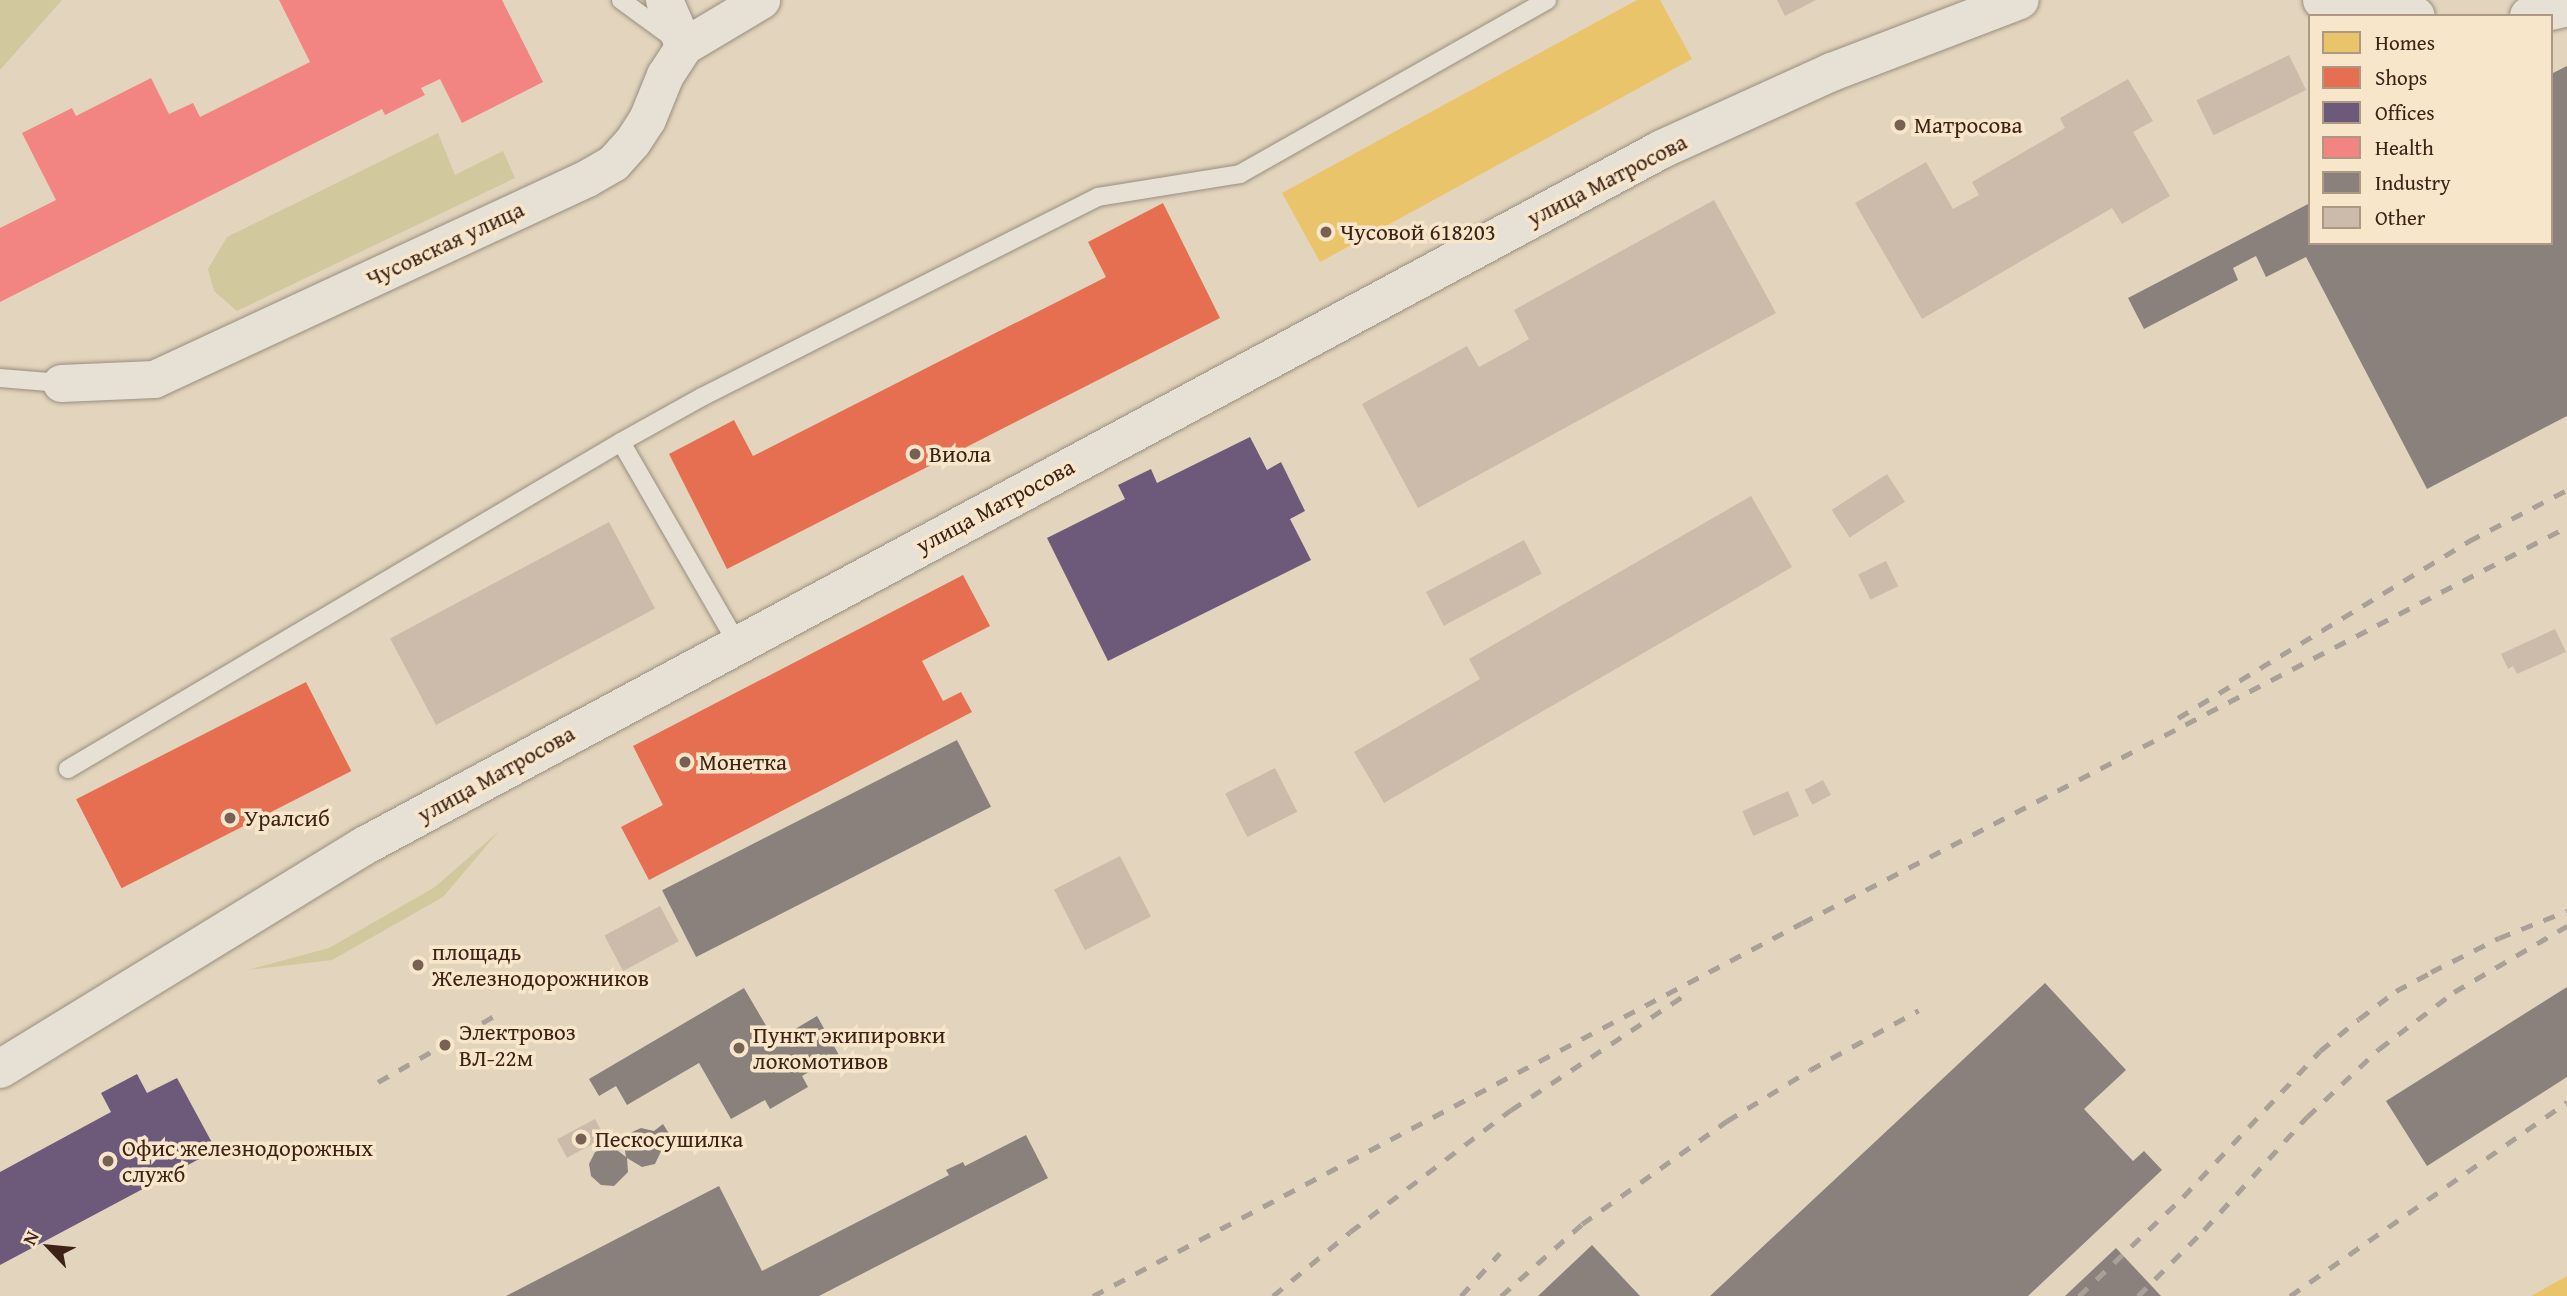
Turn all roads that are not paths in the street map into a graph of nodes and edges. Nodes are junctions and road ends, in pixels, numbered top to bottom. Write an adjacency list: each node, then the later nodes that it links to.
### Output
1 (621, 0): 10 (lane)
2 (664, 0): 10 (street)
3 (761, 0): 10 (street, Чусовская улица)
4 (1548, 0): 13 (lane)
5 (2020, 0): 14 (street, улица Матросова)
6 (2322, 0): 8 (street)
7 (2567, 7): 9 (street)
8 (2404, 14)
9 (2537, 14)
10 (684, 46): 12 (street, Чусовская улица)
11 (0, 378): 12 (lane)
12 (61, 383)
13 (621, 442): 14 (lane); 15 (lane)
14 (737, 643): 16 (street, улица Матросова)
15 (68, 769)
16 (0, 1069)

